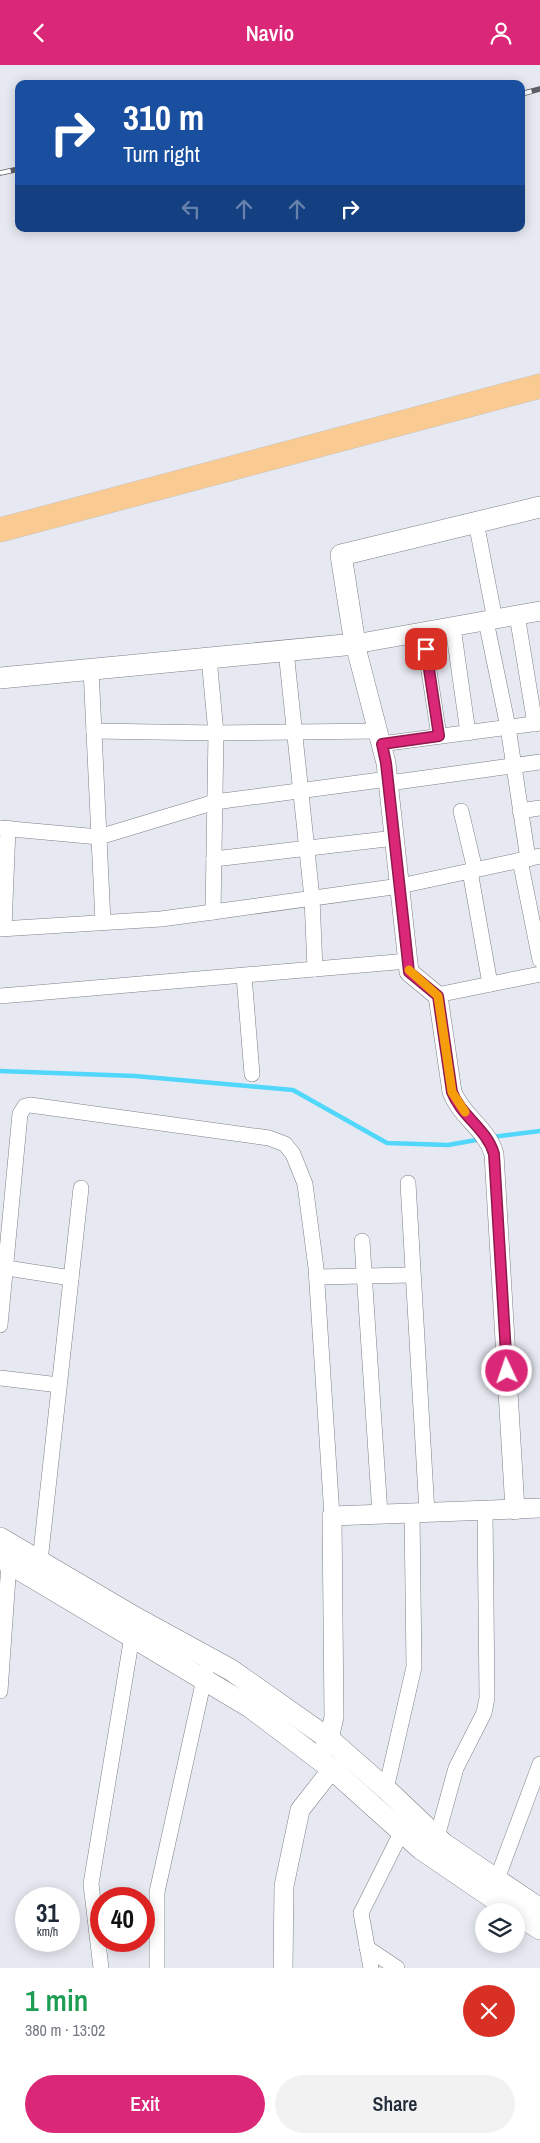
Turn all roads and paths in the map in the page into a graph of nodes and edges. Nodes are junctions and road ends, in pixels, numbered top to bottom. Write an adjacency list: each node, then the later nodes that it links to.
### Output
1 (540, 386): 4 (main road)
2 (540, 507): 3 (main road)
3 (476, 522): 7 (street); 10 (main road)
4 (0, 530)
5 (540, 611): 6 (street)
6 (517, 615): 7 (street); 15 (street)
7 (491, 620): 8 (street); 16 (street)
8 (452, 627): 9 (street); 20 (street)
9 (423, 632): 10 (street); 21 (street)
10 (355, 644): 11 (main road); 22 (street)
11 (286, 651): 12 (main road); 19 (street)
12 (209, 658): 13 (main road); 18 (street)
13 (91, 669): 14 (main road); 17 (street)
14 (0, 678)
15 (538, 723): 16 (street)
16 (508, 727): 20 (street); 24 (street)
17 (94, 731): 18 (street); 32 (street)
18 (216, 733): 19 (street); 27 (street)
19 (295, 733): 22 (street); 26 (street)
20 (468, 733): 21 (street)
21 (439, 736): 22 (street)
22 (380, 737): 25 (street)
23 (540, 761): 24 (street)
24 (513, 765): 25 (street); 30 (street)
25 (388, 781): 26 (street); 33 (street)
26 (302, 791): 27 (street); 34 (street)
27 (215, 802): 32 (street); 36 (street)
28 (540, 808): 30 (street)
29 (461, 811): 37 (street)
30 (520, 811): 35 (street)
31 (4, 828): 32 (street); 43 (street)
32 (99, 837): 42 (street)
33 (395, 838): 34 (street); 38 (street)
34 (308, 849): 36 (street); 39 (street)
35 (529, 858): 37 (street); 41 (street)
36 (214, 859): 40 (street)
37 (472, 871): 38 (street); 49 (street)
38 (400, 887): 39 (street); 45 (street)
39 (312, 898): 40 (street); 46 (street)
40 (213, 912): 42 (street)
41 (536, 918): 44 (street)
42 (103, 922): 43 (street)
43 (2, 929)
44 (540, 960)
45 (408, 961): 46 (street); 50 (street)
46 (315, 969): 48 (street)
47 (540, 974): 49 (street)
48 (244, 976): 51 (street); 52 (street)
49 (490, 984): 50 (street)
50 (437, 995): 65 (street)
51 (0, 996)
52 (252, 1074)
53 (408, 1183): 57 (street)
54 (81, 1188): 60 (street)
55 (362, 1241): 59 (street)
56 (3, 1267): 58 (street); 60 (street); 61 (street)
57 (412, 1275): 59 (street); 67 (street)
58 (316, 1277): 59 (street); 69 (street)
59 (364, 1277): 68 (street)
60 (71, 1278): 63 (street)
61 (0, 1325)
62 (0, 1378): 63 (street)
63 (59, 1385): 71 (street)
64 (540, 1508): 65 (street)
65 (515, 1510): 66 (street)
66 (485, 1511): 67 (street); 80 (street)
67 (420, 1513): 68 (street); 78 (street)
68 (380, 1514): 69 (street)
69 (332, 1516): 75 (street)
70 (6, 1552): 71 (main road); 72 (main road); 74 (street)
71 (40, 1561): 72 (main road)
72 (134, 1627): 73 (main road); 87 (street)
73 (207, 1668): 75 (main road); 76 (main road); 88 (street)
74 (0, 1691)
75 (329, 1739): 76 (street); 78 (main road)
76 (326, 1764): 79 (main road); 89 (street)
77 (540, 1764): 81 (street)
78 (386, 1789): 79 (main road)
79 (407, 1822): 80 (main road); 81 (main road); 86 (street)
80 (437, 1837): 81 (main road)
81 (493, 1888): 82 (main road); 83 (main road)
82 (505, 1903)
83 (540, 1909)
84 (525, 1920): 85 (main road)
85 (540, 1929)
86 (368, 1948): 90 (street); 91 (street)
87 (101, 1968)
88 (157, 1968)
89 (283, 1968)
90 (372, 1968)
91 (397, 1968)

